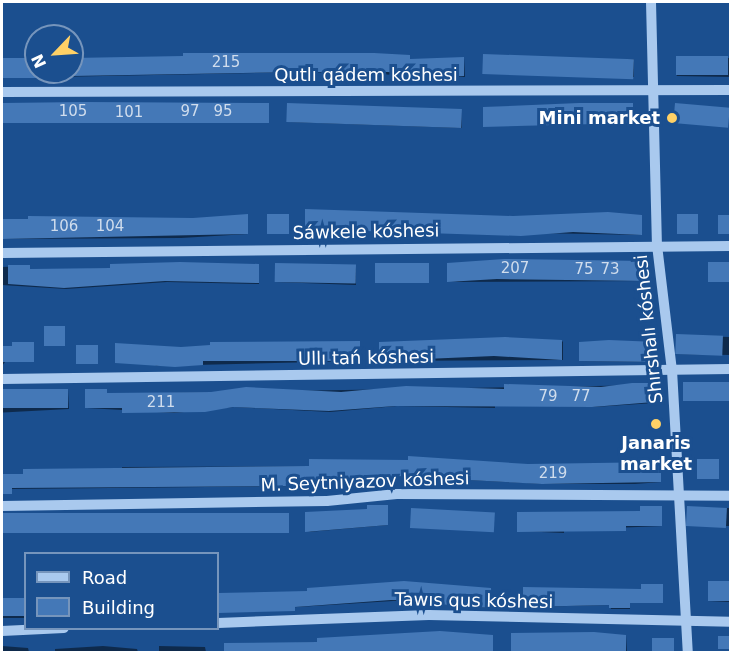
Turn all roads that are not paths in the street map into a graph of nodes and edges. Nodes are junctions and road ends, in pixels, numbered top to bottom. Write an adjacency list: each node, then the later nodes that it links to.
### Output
1 (651, 2): 3 (street, Shırshalı kóshesi)
2 (730, 90): 3 (street, Qutlı qádem kóshesi)
3 (654, 91): 4 (street, Qutlı qádem kóshesi); 5 (street, Shırshalı kóshesi)
4 (2, 93)
5 (657, 245): 6 (street, Sáwkele kóshesi); 7 (street, Sáwkele kóshesi); 9 (street, Shırshalı kóshesi)
6 (730, 246)
7 (2, 253)
8 (730, 369): 9 (street, Ullı tań kóshesi)
9 (672, 370): 10 (street, Ullı tań kóshesi); 11 (street, Shırshalı kóshesi)
10 (2, 379)
11 (677, 495): 12 (street, M. Seytniyazov kóshesi); 13 (street, M. Seytniyazov kóshesi); 14 (street, Shırshalı kóshesi)
12 (730, 496)
13 (2, 507)
14 (685, 621): 15 (street, Tawıs qus kóshesi); 16 (street, Tawıs qus kóshesi); 19 (street, Shırshalı kóshesi)
15 (730, 622)
16 (219, 623)
17 (24, 630): 18 (street)
18 (2, 631)
19 (688, 652)

